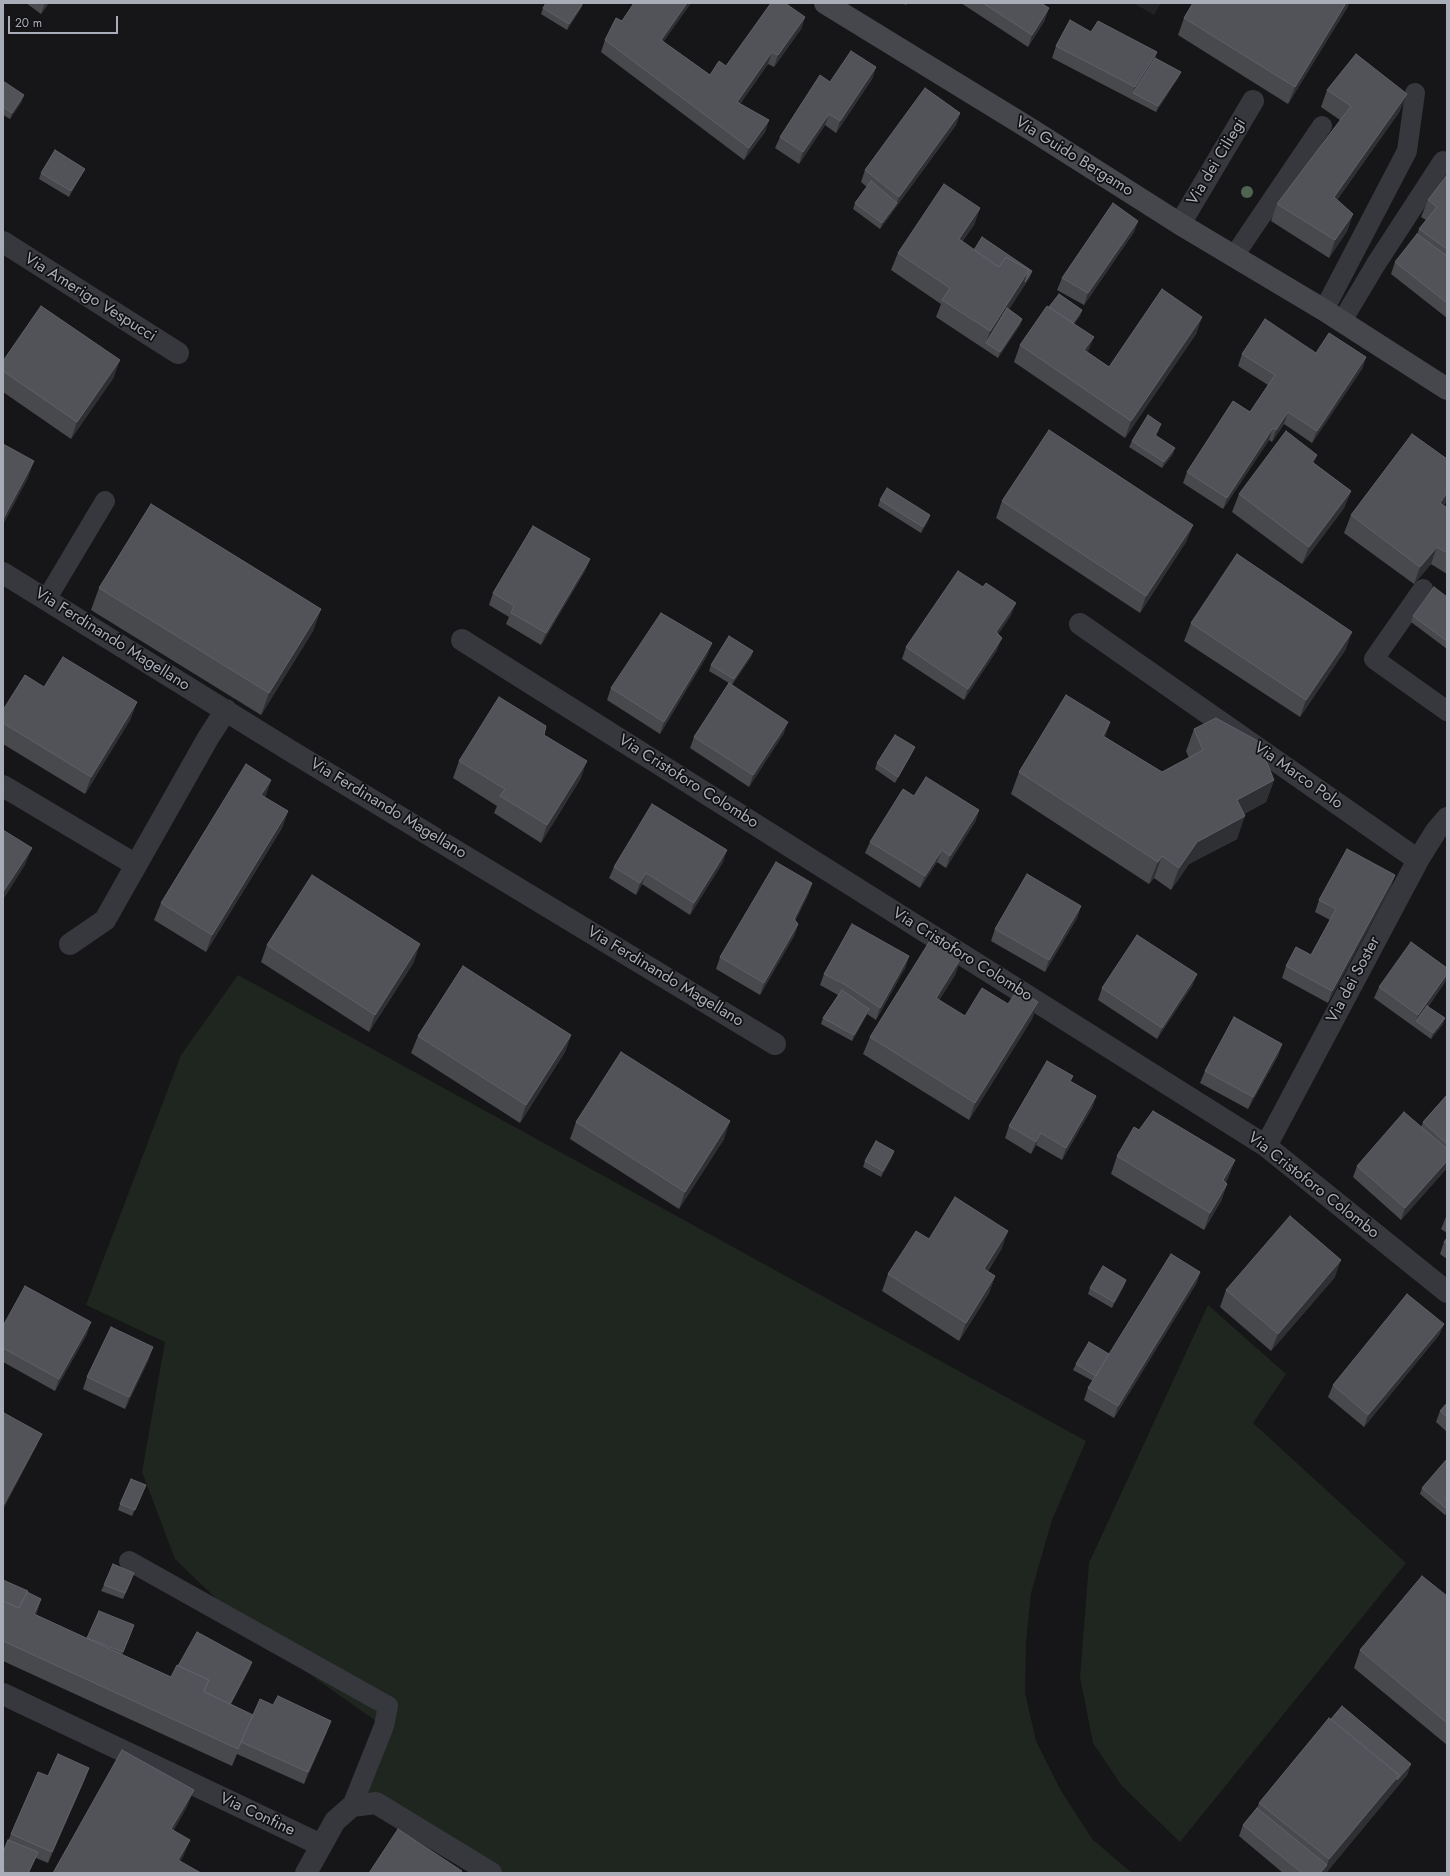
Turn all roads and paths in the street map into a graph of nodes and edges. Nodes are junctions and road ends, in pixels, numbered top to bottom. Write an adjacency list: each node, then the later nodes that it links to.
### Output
1 (825, 3): 6 (main road, Via Guido Bergamo)
2 (1415, 93): 9 (lane)
3 (1253, 101): 6 (street, Via dei Ciliegi)
4 (1322, 126): 8 (lane)
5 (1444, 160): 9 (lane)
6 (1180, 224): 8 (main road, Via Guido Bergamo)
7 (3, 242): 10 (street, Via Amerigo Vespucci)
8 (1234, 256): 9 (main road, Via Guido Bergamo)
9 (1333, 315): 11 (main road, Via Guido Bergamo)
10 (178, 354)
11 (1447, 389)
12 (105, 501): 15 (lane)
13 (3, 573): 15 (street, Via Ferdinando Magellano)
14 (1423, 589): 19 (lane)
15 (46, 600): 18 (street, Via Ferdinando Magellano)
16 (1080, 624): 22 (street, Via Marco Polo)
17 (462, 640): 26 (street, Via Cristoforo Colombo)
18 (226, 710): 23 (street); 25 (street, Via Ferdinando Magellano)
19 (1447, 711)
20 (3, 786): 23 (street)
21 (1443, 830): 22 (street, Via dei Soster)
22 (1418, 860): 26 (street, Via dei Soster)
23 (136, 865): 24 (street)
24 (70, 944)
25 (775, 1044)
26 (1266, 1146): 27 (street, Via Cristoforo Colombo)
27 (1447, 1292)
28 (129, 1561): 30 (lane)
29 (3, 1694): 31 (street, Via Confine)
30 (352, 1806): 31 (street); 33 (street)
31 (321, 1845): 32 (street)
32 (306, 1873)
33 (491, 1873)

